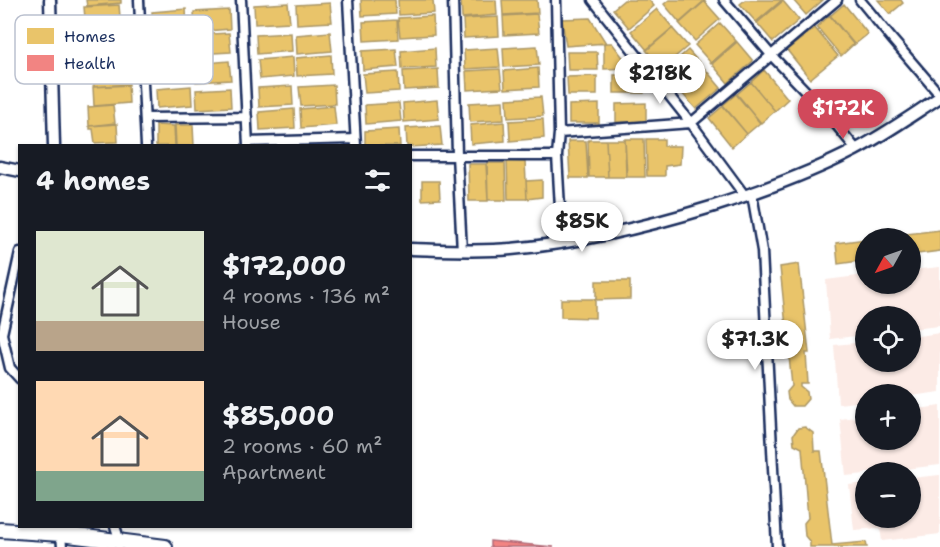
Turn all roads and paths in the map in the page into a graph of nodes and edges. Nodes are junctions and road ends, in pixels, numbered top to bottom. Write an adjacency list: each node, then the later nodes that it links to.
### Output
1 (50, 0): 11 (street)
2 (139, 0): 12 (street)
3 (241, 0): 17 (street)
4 (348, 0): 21 (street)
5 (453, 0): 27 (street)
6 (556, 0): 20 (street)
7 (593, 0): 19 (street)
8 (724, 0): 13 (street)
9 (837, 0): 13 (street)
10 (860, 0): 16 (street)
11 (50, 15)
12 (140, 15)
13 (772, 56): 19 (street); 25 (street)
14 (52, 84): 22 (street)
15 (143, 84): 18 (street)
16 (940, 96): 25 (street)
17 (247, 117): 18 (street); 24 (street)
18 (145, 118): 23 (street)
19 (691, 123): 20 (street); 31 (street)
20 (559, 133): 28 (street)
21 (355, 142): 24 (street)
22 (54, 144)
23 (146, 144)
24 (248, 144)
25 (856, 149): 31 (street)
26 (412, 156): 27 (street)
27 (457, 156): 28 (street); 34 (street)
28 (556, 156): 32 (street)
29 (0, 167): 30 (street)
30 (18, 171)
31 (748, 195): 32 (street); 42 (street)
32 (562, 242): 34 (street)
33 (412, 249): 34 (street)
34 (462, 251)
35 (18, 261): 36 (street)
36 (18, 377)
37 (116, 528): 40 (street)
38 (0, 530): 39 (main road)
39 (62, 541): 40 (main road)
40 (120, 542): 41 (main road)
41 (165, 547)
42 (777, 547)

